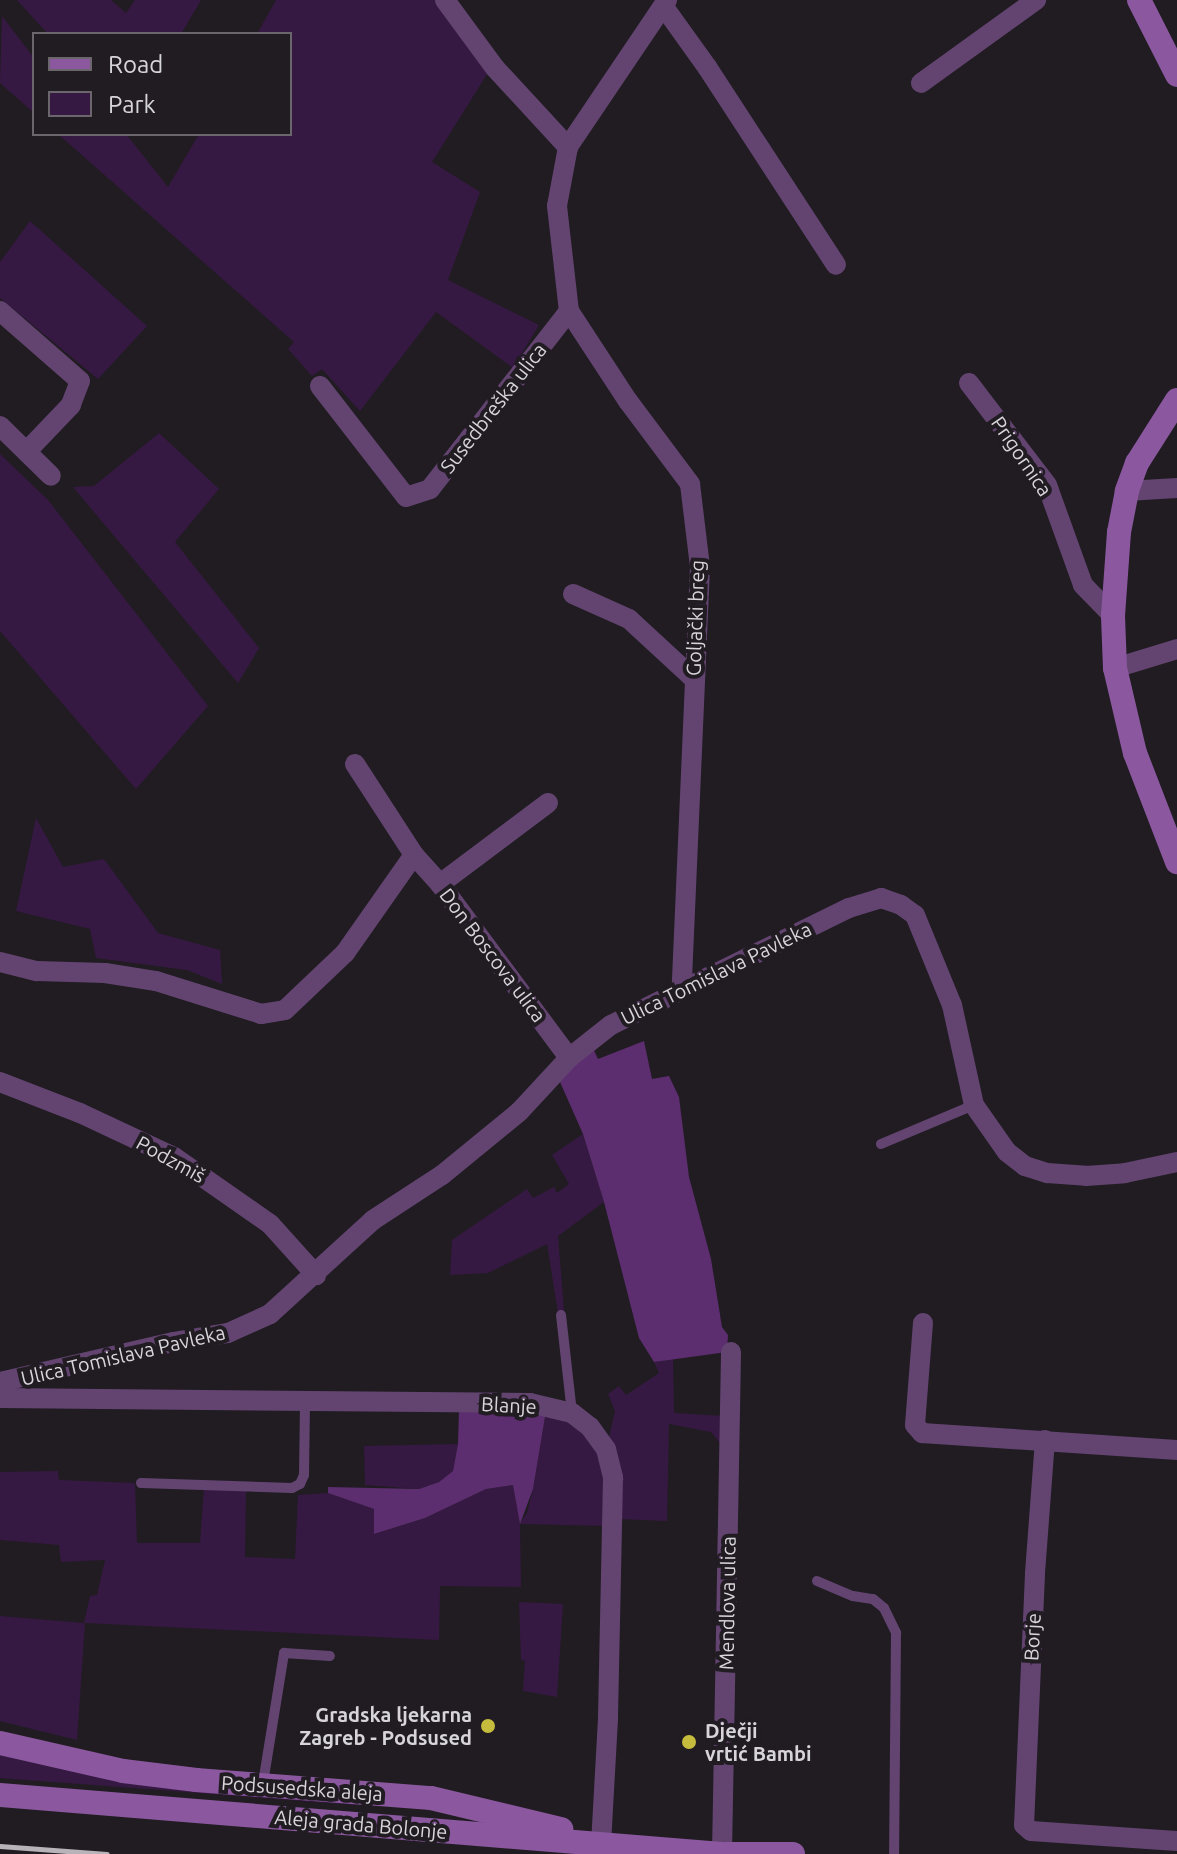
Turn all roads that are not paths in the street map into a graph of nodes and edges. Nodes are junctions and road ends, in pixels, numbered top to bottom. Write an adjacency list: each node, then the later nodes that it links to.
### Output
1 (445, 0): 7 (street)
2 (1036, 0): 6 (street)
3 (1139, 0): 5 (street)
4 (665, 4): 7 (street, Goljački breg); 8 (street, Goljački breg)
5 (1177, 75)
6 (921, 83)
7 (568, 147): 10 (street, Goljački breg)
8 (836, 265)
9 (0, 311): 15 (street)
10 (569, 311): 12 (street, Susedbreška ulica); 23 (street, Goljački breg)
11 (969, 383): 20 (street, Prigornica)
12 (320, 386)
13 (1177, 400): 18 (street)
14 (0, 426): 15 (street)
15 (27, 451): 16 (street)
16 (51, 476)
17 (1177, 488): 18 (street)
18 (1127, 491): 20 (street)
19 (573, 594): 23 (street)
20 (1113, 616): 22 (street)
21 (1177, 649): 22 (street)
22 (1115, 668): 27 (street)
23 (693, 678): 30 (street, Goljački breg)
24 (355, 764): 26 (street, Don Boscova ulica)
25 (548, 803): 28 (street)
26 (414, 855): 28 (street, Don Boscova ulica); 29 (street)
27 (1177, 862)
28 (440, 884): 31 (street, Don Boscova ulica)
29 (0, 962)
30 (682, 987): 31 (street, Ulica Tomislava Pavleka); 33 (street, Ulica Tomislava Pavleka)
31 (569, 1058): 36 (street, Ulica Tomislava Pavleka)
32 (0, 1082): 36 (street, Podzmiš)
33 (974, 1105): 34 (lane); 35 (street, Ulica Tomislava Pavleka)
34 (881, 1144)
35 (1177, 1162)
36 (316, 1275): 40 (street, Ulica Tomislava Pavleka)
37 (561, 1315): 43 (lane)
38 (923, 1323): 44 (street)
39 (731, 1352): 54 (street, Mendlova ulica)
40 (0, 1382)
41 (0, 1398): 42 (street, Blanje)
42 (305, 1403): 43 (street, Blanje); 46 (lane)
43 (572, 1413): 53 (street)
44 (1045, 1440): 45 (street); 52 (street, Borje)
45 (1177, 1450)
46 (141, 1483)
47 (817, 1581): 56 (lane)
48 (330, 1656): 50 (lane)
49 (0, 1743): 50 (street, Podsusedska aleja)
50 (262, 1785): 53 (street, Podsusedska aleja)
51 (0, 1795): 53 (street, Aleja grada Bolonje)
52 (1177, 1841)
53 (601, 1843): 54 (street, Aleja grada Bolonje)
54 (724, 1854): 55 (street, Aleja grada Bolonje)
55 (793, 1854)
56 (894, 1854)

